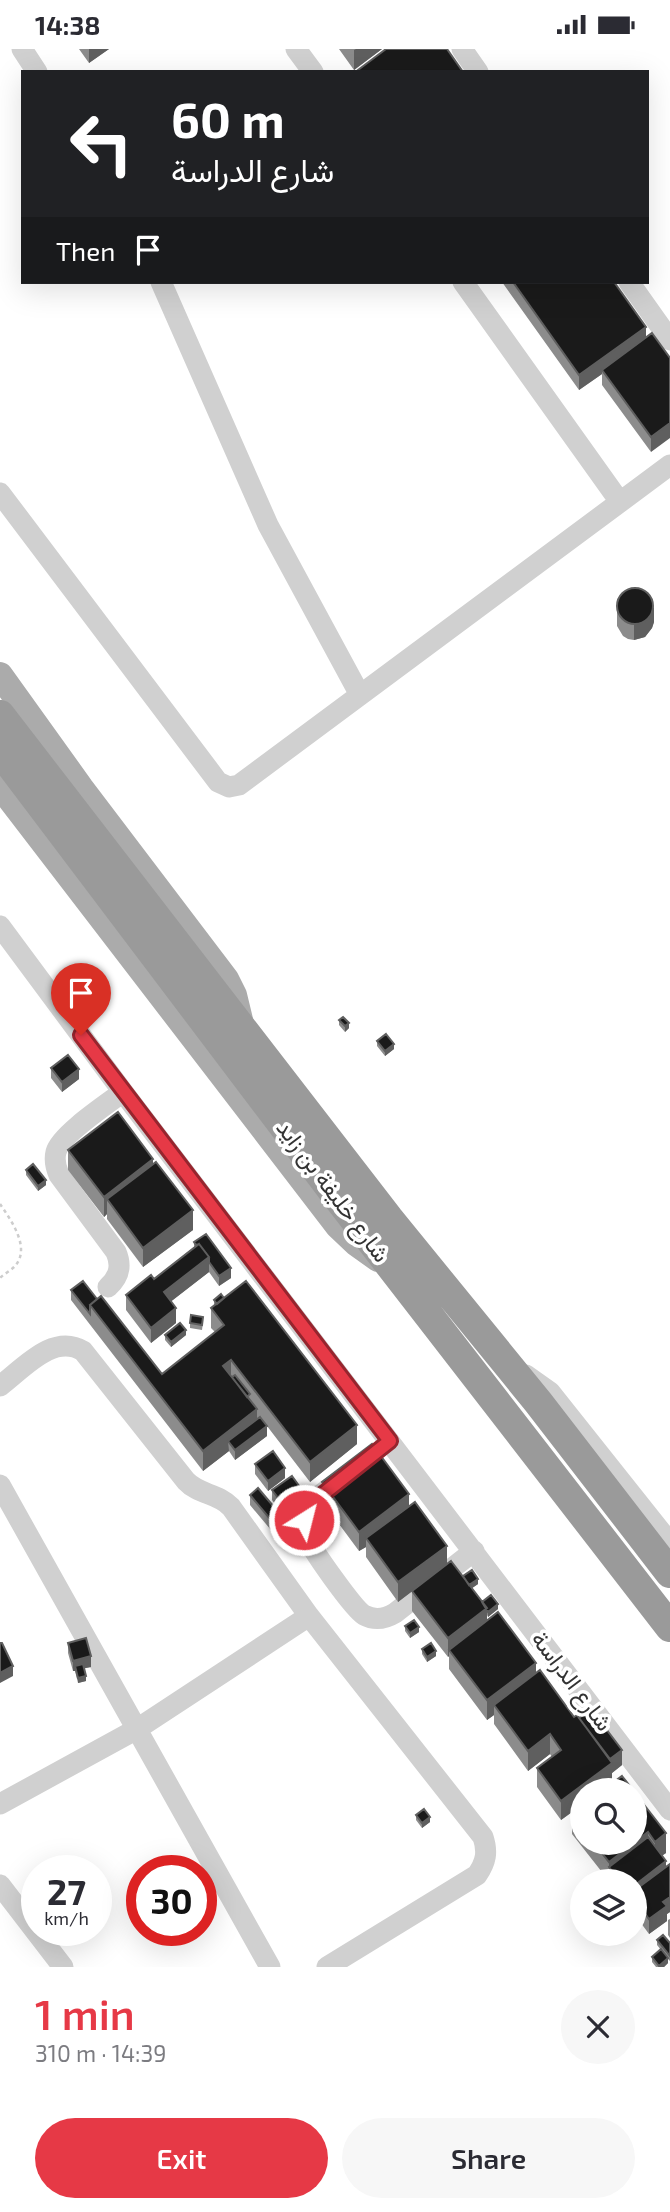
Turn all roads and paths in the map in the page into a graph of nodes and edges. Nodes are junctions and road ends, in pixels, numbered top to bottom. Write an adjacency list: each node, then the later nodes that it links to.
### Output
1 (22, 49): 4 (street)
2 (296, 49): 5 (street)
3 (462, 49): 6 (street)
4 (36, 70)
5 (312, 70)
6 (477, 70)
7 (162, 284): 15 (street)
8 (464, 284): 13 (street)
9 (630, 284): 10 (street)
10 (670, 339)
11 (670, 465): 13 (street)
12 (0, 493): 15 (street)
13 (620, 502): 15 (street)
14 (0, 675): 20 (main road)
15 (360, 695)
16 (0, 715): 20 (highway, شارع خليفة بن زايد)
17 (0, 751): 23 (highway, شارع خليفة بن زايد)
18 (0, 786): 23 (main road)
19 (0, 926): 21 (street, شارع الدراسة)
20 (242, 1030): 26 (highway, شارع خليفة بن زايد)
21 (123, 1092): 25 (street); 28 (street, شارع الدراسة)
22 (0, 1204): 24 (path)
23 (388, 1265): 33 (highway, شارع خليفة بن زايد)
24 (0, 1277)
25 (108, 1287)
26 (510, 1369): 30 (street); 32 (highway, شارع خليفة بن زايد)
27 (0, 1386): 34 (street)
28 (390, 1441): 31 (street, شارع الدراسة); 31 (street)
29 (0, 1485): 37 (street)
30 (670, 1543)
31 (474, 1552): 39 (street, شارع الدراسة)
32 (670, 1573)
33 (637, 1584): 35 (highway, شارع خليفة بن زايد); 36 (highway)
34 (309, 1616): 37 (street); 43 (street)
35 (670, 1627)
36 (670, 1653)
37 (136, 1729): 38 (street); 42 (street)
38 (0, 1804)
39 (670, 1810)
40 (0, 1885): 41 (street)
41 (63, 1967)
42 (270, 1967)
43 (327, 1967)

